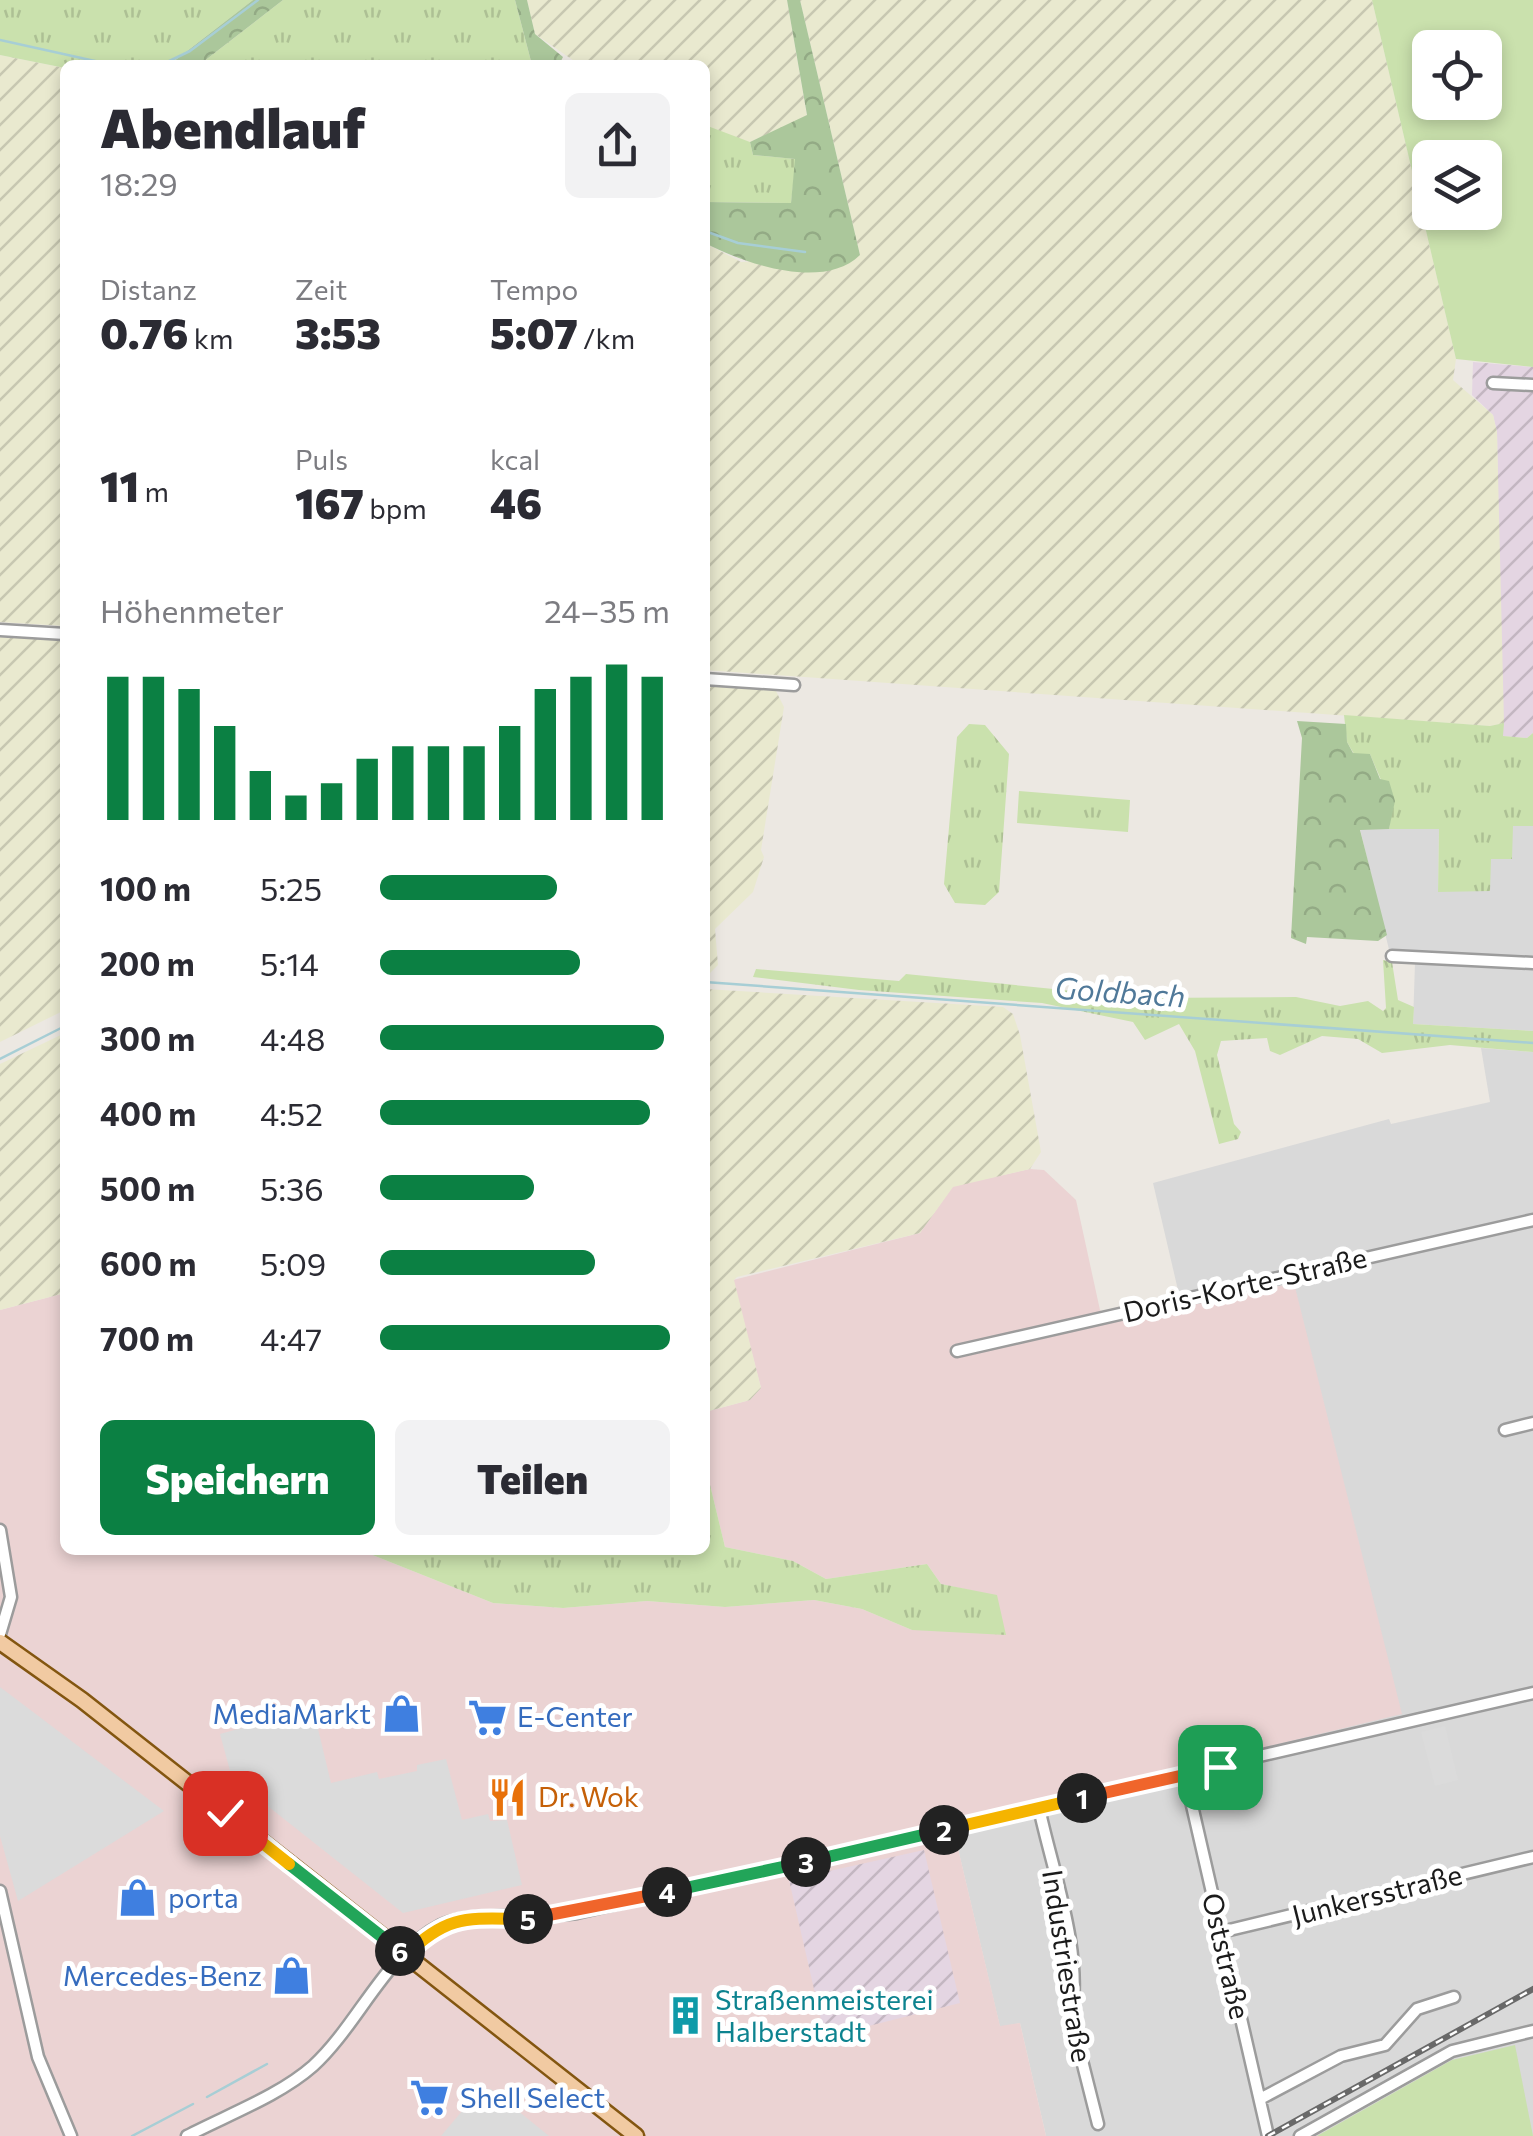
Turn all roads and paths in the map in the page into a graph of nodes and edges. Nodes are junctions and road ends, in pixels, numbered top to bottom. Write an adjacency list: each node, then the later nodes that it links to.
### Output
1 (1493, 383): 2 (street)
2 (1533, 385)
3 (0, 630): 4 (street)
4 (60, 634)
5 (710, 679): 6 (street)
6 (794, 685)
7 (1392, 956): 8 (street)
8 (1533, 963)
9 (1533, 1220): 10 (street, Doris-Korte-Straße)
10 (956, 1352)
11 (1533, 1423): 12 (street)
12 (1505, 1430)
13 (0, 1530): 14 (street)
14 (0, 1634)
15 (0, 1642): 22 (main road)
16 (1533, 1693): 17 (street)
17 (1185, 1775): 18 (street); 21 (street, Oststraße)
18 (1039, 1808): 22 (street); 26 (street, Industriestraße)
19 (1533, 1858): 21 (street, Junkersstraße)
20 (0, 1891): 27 (street)
21 (1221, 1932): 25 (street, Oststraße)
22 (406, 1955): 28 (street); 29 (main road)
23 (1454, 1997): 25 (street)
24 (1533, 2031): 31 (street)
25 (1260, 2099): 30 (street, Oststraße)
26 (1098, 2124)
27 (71, 2136)
28 (187, 2136)
29 (636, 2136)
30 (1268, 2136)
31 (1300, 2136)

